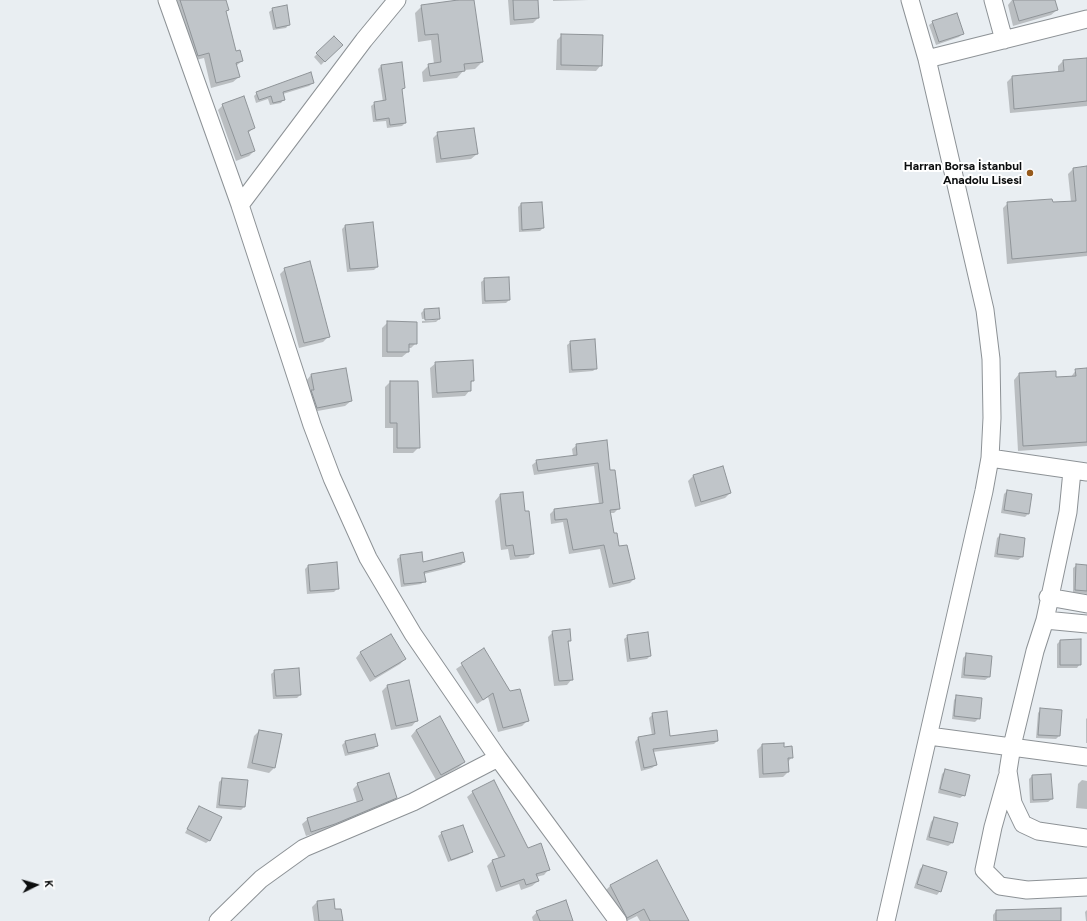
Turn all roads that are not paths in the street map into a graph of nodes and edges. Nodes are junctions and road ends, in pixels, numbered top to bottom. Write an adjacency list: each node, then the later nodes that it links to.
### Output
1 (167, 0): 8 (street)
2 (397, 0): 8 (street)
3 (910, 0): 7 (street)
4 (993, 0): 6 (street)
5 (1087, 19): 6 (street)
6 (1004, 40): 7 (street)
7 (927, 59): 9 (street)
8 (240, 205): 18 (street)
9 (990, 458): 10 (street); 15 (street)
10 (1080, 471): 11 (street)
11 (1048, 597): 12 (street); 13 (street)
12 (1087, 604)
13 (1044, 620): 14 (street); 16 (street)
14 (1087, 624)
15 (929, 736): 16 (street); 24 (street)
16 (1012, 746): 17 (street); 19 (street)
17 (1087, 757)
18 (498, 758): 22 (street); 23 (street)
19 (1008, 771): 20 (street); 21 (street)
20 (1087, 838)
21 (1087, 887)
22 (218, 921)
23 (618, 921)
24 (886, 921)

